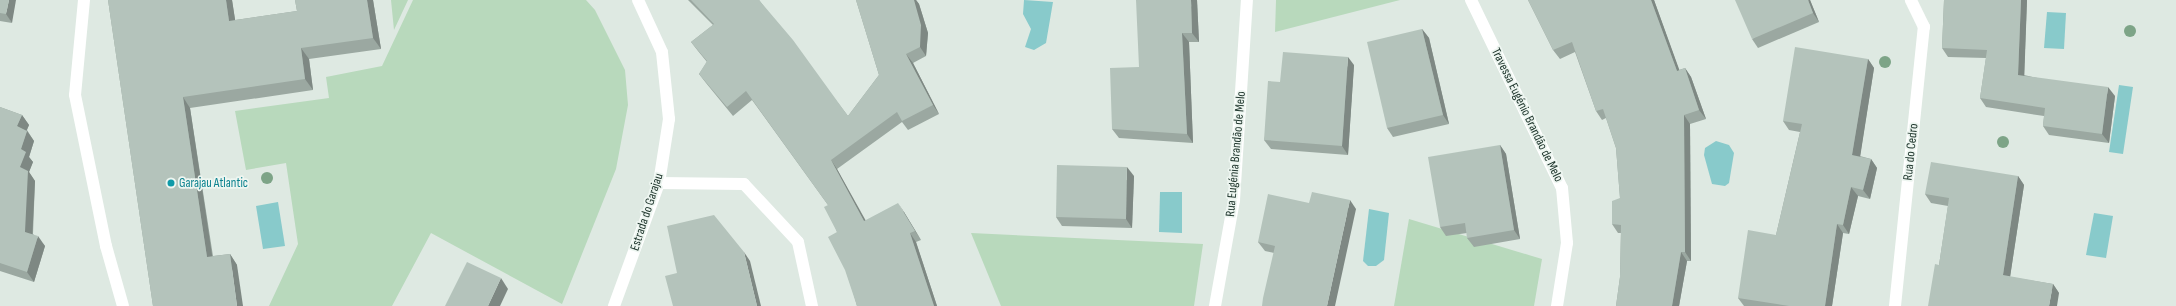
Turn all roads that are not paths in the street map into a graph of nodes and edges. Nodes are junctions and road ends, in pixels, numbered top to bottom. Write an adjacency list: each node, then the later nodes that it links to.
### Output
1 (84, 0): 7 (street)
2 (638, 0): 6 (street, Estrada do Garajau)
3 (1247, 0): 10 (street, Rua Eugénia Brandão de Melo)
4 (1471, 0): 11 (street, Travessa Eugénio Brandão de Melo)
5 (1911, 0): 12 (street, Rua do Cedro)
6 (659, 183): 8 (street, Estrada do Garajau); 9 (street)
7 (123, 306)
8 (614, 306)
9 (812, 306)
10 (1215, 306)
11 (1557, 306)
12 (1895, 306)

